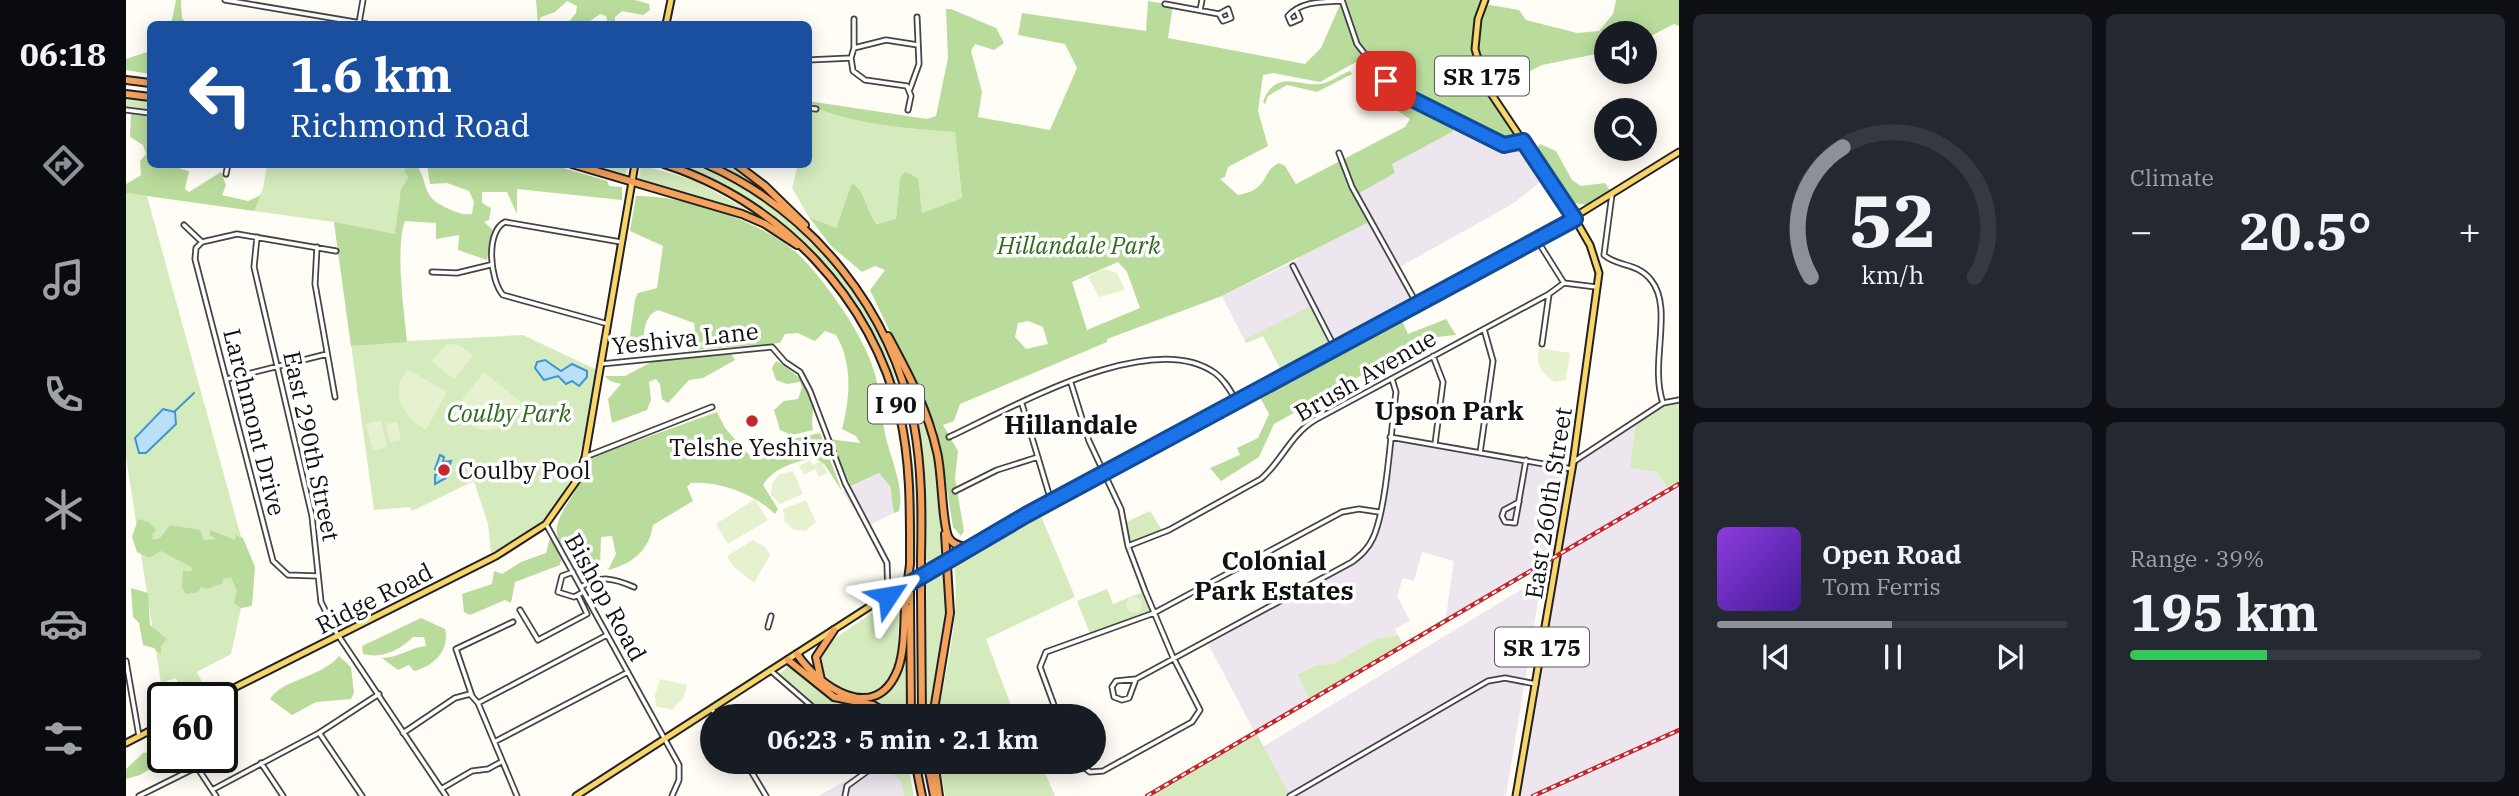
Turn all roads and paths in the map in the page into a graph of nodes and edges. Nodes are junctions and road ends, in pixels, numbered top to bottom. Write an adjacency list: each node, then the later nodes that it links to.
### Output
1 (225, 0): 7 (street)
2 (363, 0): 15 (street)
3 (671, 0): 16 (main road)
4 (1202, 0): 9 (street)
5 (1485, 0): 31 (main road, SR 175)
6 (1342, 1): 10 (street); 31 (street)
7 (248, 2): 14 (street)
8 (1165, 4): 9 (street)
9 (1200, 10): 11 (street)
10 (1297, 12)
11 (1219, 14)
12 (917, 17): 17 (street)
13 (854, 19): 18 (street)
14 (348, 21)
15 (359, 21)
16 (667, 21)
17 (918, 45): 18 (street); 23 (street)
18 (855, 48): 19 (street)
19 (851, 58): 20 (street); 23 (street)
20 (812, 60)
21 (126, 80): 22 (highway)
22 (147, 83)
23 (910, 89): 29 (street)
24 (126, 94): 25 (highway)
25 (147, 97)
26 (812, 109): 28 (street)
27 (126, 110): 30 (street)
28 (816, 110)
29 (908, 110)
30 (147, 113)
31 (1523, 141): 43 (main road, SR 175)
32 (1679, 152): 42 (main road)
33 (1339, 153): 59 (street)
34 (227, 168): 40 (street)
35 (585, 168): 41 (highway)
36 (634, 168): 41 (main road, Bishop Road)
37 (675, 168): 52 (highway, I 90)
38 (713, 168): 51 (highway, I 90)
39 (741, 168): 51 (highway)
40 (226, 174)
41 (632, 183): 48 (main road, Bishop Road); 52 (highway)
42 (1612, 194): 43 (main road); 75 (street)
43 (1575, 219): 46 (main road); 57 (main road, East 260th Street / SR 175)
44 (184, 225): 47 (street)
45 (257, 237): 47 (street); 49 (street); 68 (street, East 290th Street)
46 (1537, 240): 56 (street); 59 (main road)
47 (201, 242): 69 (street, Larchmont Drive)
48 (623, 243): 53 (street); 61 (main road, Bishop Road)
49 (317, 247): 50 (street); 65 (street)
50 (337, 251)
51 (828, 252): 60 (highway, I 90)
52 (820, 264): 102 (highway, I 90, bridge)
53 (490, 265): 55 (street); 61 (street)
54 (1293, 266): 64 (street)
55 (432, 272)
56 (1564, 283): 57 (street); 58 (street, Brush Avenue)
57 (1598, 288): 85 (main road, East 260th Street / SR 175)
58 (1549, 294): 62 (street, Brush Avenue); 63 (street)
59 (1418, 306): 64 (main road)
60 (871, 312): 91 (highway); 130 (highway, I 90, bridge)
61 (609, 325): 67 (main road, Bishop Road)
62 (1485, 329): 66 (street, Brush Avenue); 81 (street)
63 (1542, 344)
64 (1336, 350): 74 (main road)
65 (327, 354): 68 (street); 72 (street)
66 (1433, 356): 70 (street, Brush Avenue); 80 (street)
67 (601, 364): 82 (main road, Bishop Road); 101 (street, Yeshiva Lane)
68 (278, 366): 69 (street); 97 (street, East 290th Street)
69 (226, 379): 97 (street, Larchmont Drive)
70 (1392, 379): 79 (street); 93 (street, Brush Avenue)
71 (1072, 383): 74 (street); 76 (street); 86 (street)
72 (335, 397)
73 (1679, 400): 75 (street)
74 (1237, 402): 86 (main road)
75 (1663, 403): 85 (street)
76 (1022, 404): 78 (street); 83 (street)
77 (712, 407): 82 (street)
78 (949, 437)
79 (1390, 437): 80 (street); 90 (street)
80 (1435, 444): 81 (street)
81 (1480, 453): 84 (street)
82 (584, 457): 92 (main road, Bishop Road)
83 (1038, 457): 87 (street); 88 (street)
84 (1526, 460): 85 (street); 89 (street)
85 (1573, 466): 121 (main road, East 260th Street / SR 175)
86 (1104, 473): 88 (main road); 93 (street)
87 (955, 491)
88 (1051, 501): 94 (main road)
89 (1519, 502): 89 (street)
90 (1379, 512): 105 (street); 114 (street)
91 (946, 522): 94 (highway); 95 (highway)
92 (546, 524): 96 (street, Bishop Road); 111 (main road, Ridge Road)
93 (1129, 546): 105 (street)
94 (968, 548): 95 (main road)
95 (947, 560): 101 (main road); 131 (highway)
96 (573, 572): 99 (street, Bishop Road); 100 (street)
97 (318, 576): 111 (street, East 290th Street)
98 (634, 587): 99 (street)
99 (582, 590): 100 (street); 104 (street, Bishop Road)
100 (578, 595): 106 (street)
101 (888, 596): 110 (main road)
102 (908, 603): 120 (highway); 129 (highway)
103 (520, 610): 106 (street)
104 (594, 611): 106 (street); 112 (street, Bishop Road)
105 (1154, 613): 114 (street); 132 (street)
106 (587, 614)
107 (771, 616): 109 (street)
108 (513, 622): 124 (street)
109 (768, 627)
110 (834, 630): 113 (main road); 120 (highway)
111 (338, 635): 122 (main road, Ridge Road); 123 (street, East 290th Street)
112 (607, 635): 118 (street, Bishop Road); 125 (street)
113 (797, 654): 115 (main road); 120 (highway)
114 (1173, 657): 119 (street); 143 (street)
115 (788, 660): 117 (main road); 128 (highway)
116 (126, 661): 137 (street)
117 (770, 670): 126 (main road); 127 (street)
118 (628, 673): 138 (street, Bishop Road); 139 (street)
119 (1136, 679): 119 (street)
120 (824, 684)
121 (1536, 684): 165 (street); 166 (main road, East 260th Street / SR 175)
122 (238, 686)
123 (379, 694): 135 (street); 136 (street, East 290th Street)
124 (472, 696): 125 (street); 136 (street)
125 (478, 703): 139 (street)
126 (719, 704)
127 (809, 704)
128 (867, 704)
129 (911, 704)
130 (922, 704)
131 (935, 704)
132 (1054, 704)
133 (700, 717): 138 (main road)
134 (147, 732): 137 (main road)
135 (319, 733): 141 (street); 156 (street)
136 (403, 733): 151 (street, East 290th Street)
137 (139, 736): 140 (main road)
138 (664, 740): 159 (main road); 160 (street, Bishop Road)
139 (496, 741): 142 (street)
140 (126, 743)
141 (260, 762): 152 (street); 155 (street)
142 (501, 762): 151 (street); 158 (street)
143 (1106, 769)
144 (185, 773): 153 (street)
145 (201, 773): 152 (street)
146 (752, 774): 161 (street)
147 (864, 774): 162 (street)
148 (917, 774): 163 (highway)
149 (930, 774): 164 (highway)
150 (935, 774): 164 (highway)
151 (441, 789): 157 (street, East 290th Street)
152 (212, 790): 154 (street)
153 (139, 796)
154 (216, 796)
155 (283, 796)
156 (362, 796)
157 (446, 796)
158 (517, 796)
159 (576, 796)
160 (672, 796)
161 (766, 796)
162 (845, 796)
163 (922, 796)
164 (936, 796)
165 (1290, 796)
166 (1516, 796)

